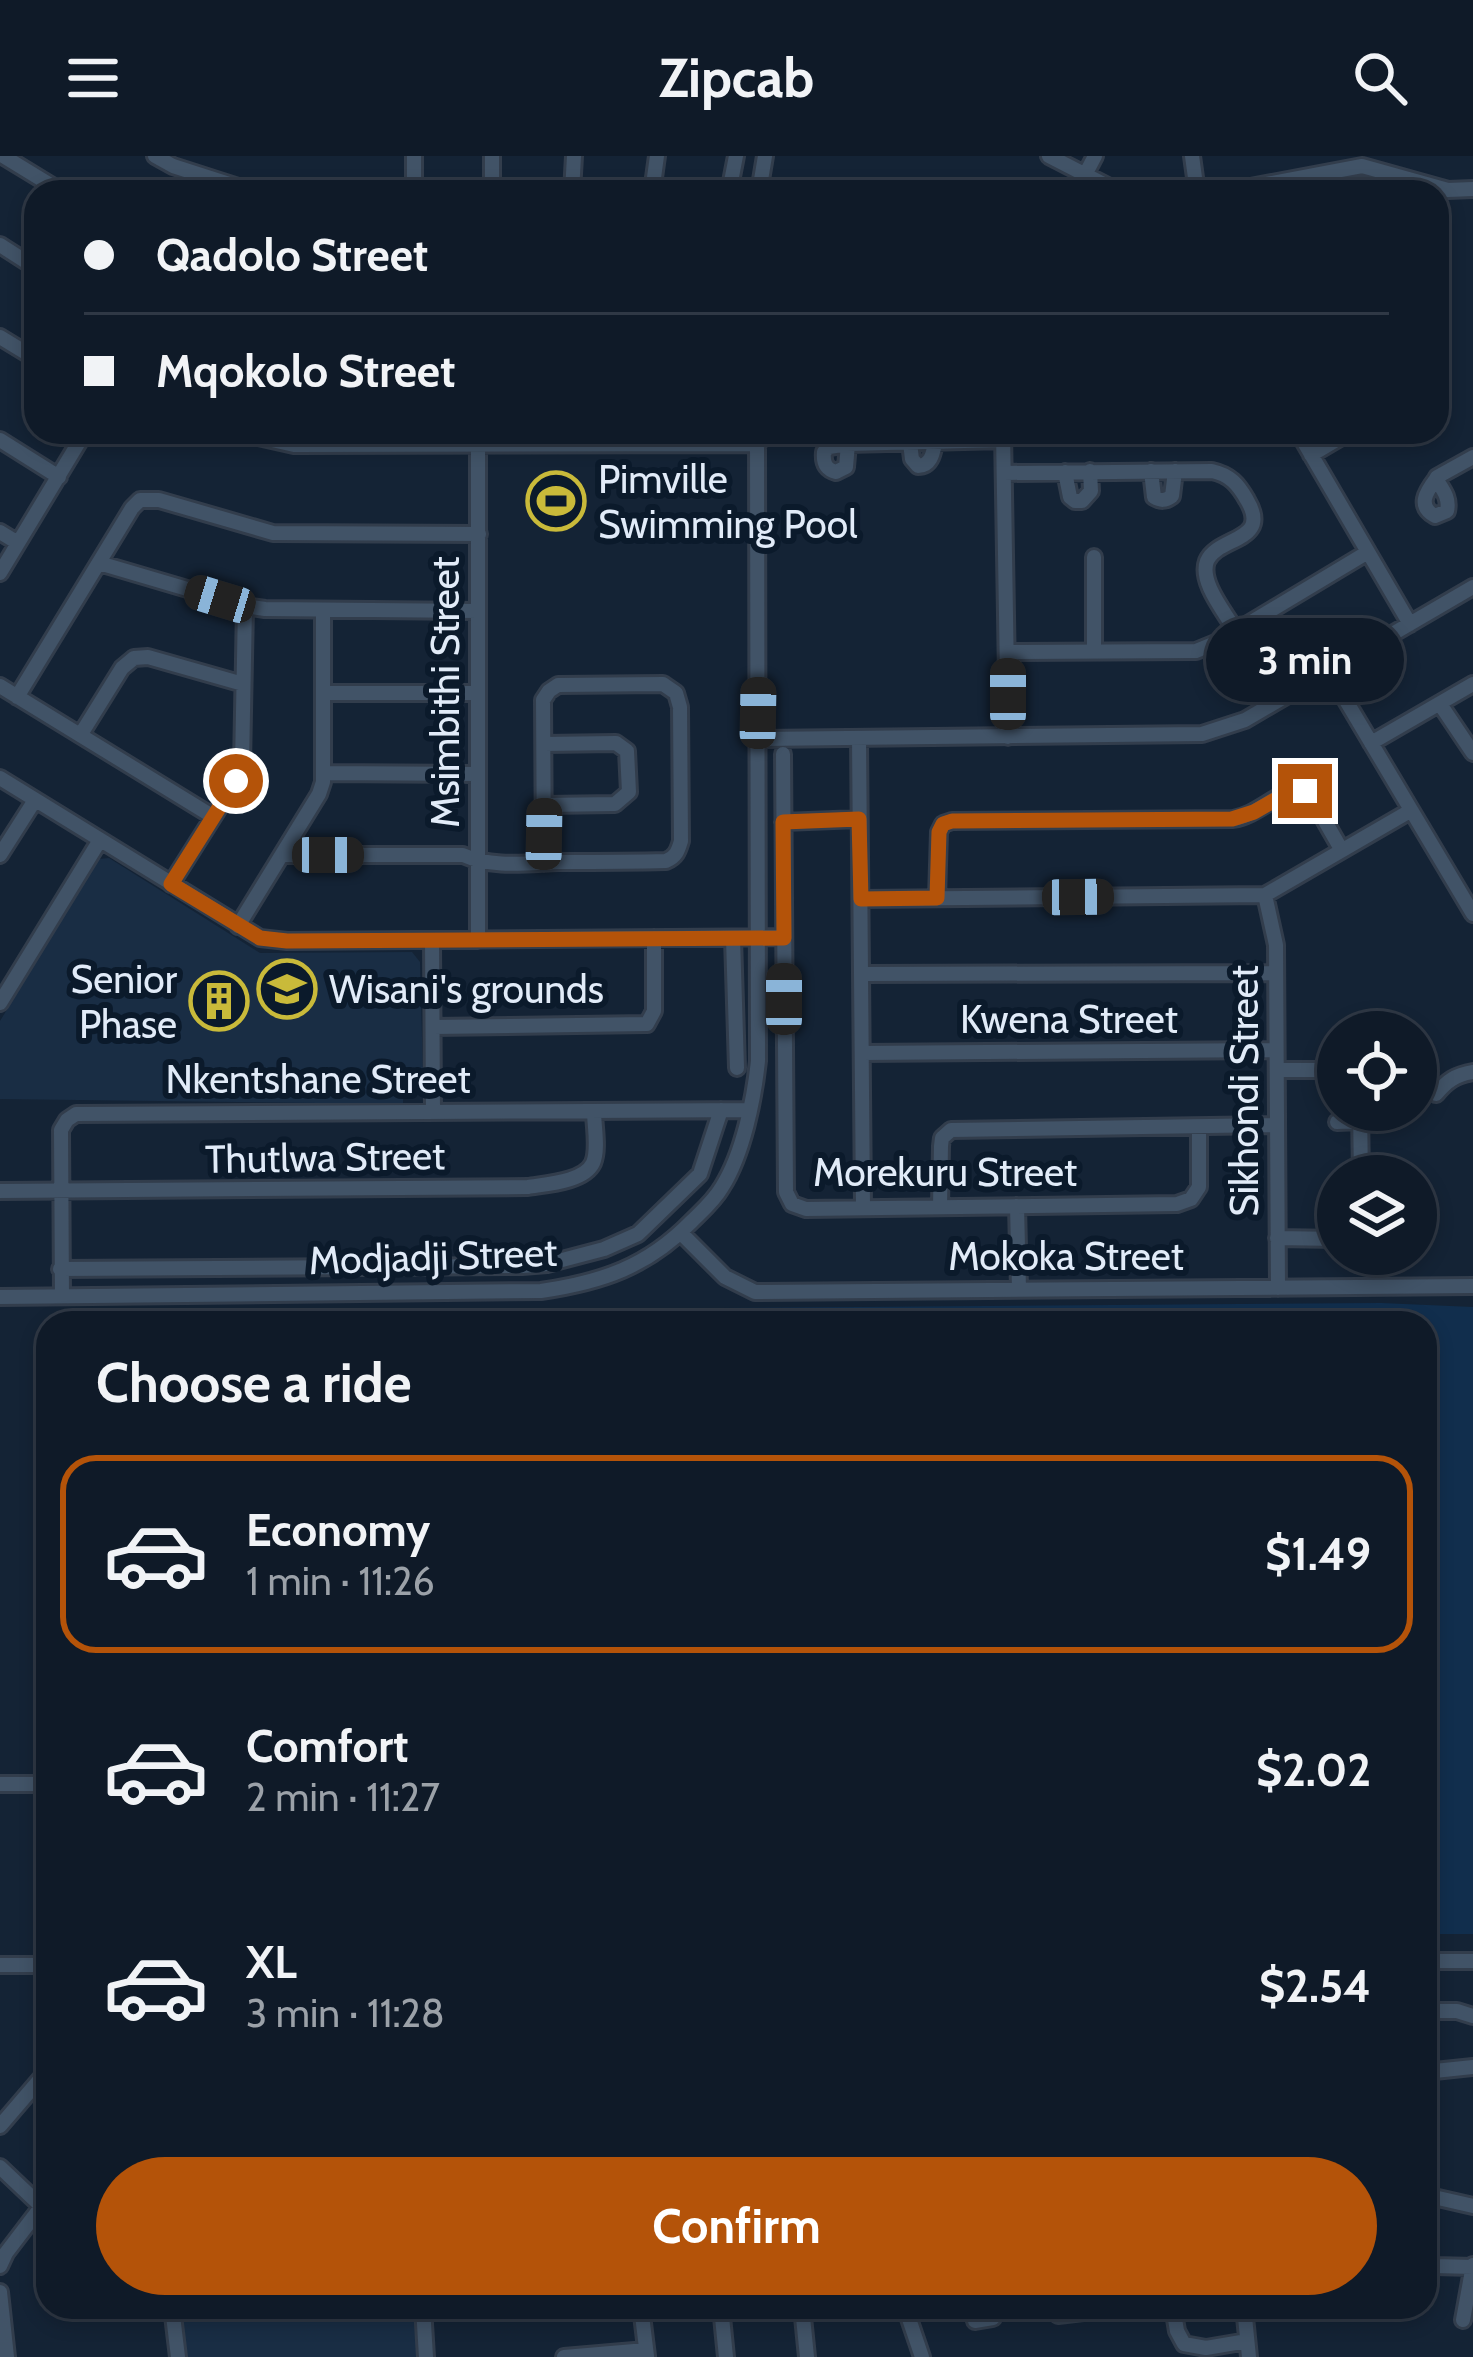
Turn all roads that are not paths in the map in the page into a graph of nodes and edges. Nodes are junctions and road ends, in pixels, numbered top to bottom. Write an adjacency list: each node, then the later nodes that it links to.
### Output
1 (2, 156): 6 (street)
2 (154, 156): 7 (street)
3 (1049, 156): 5 (street)
4 (1094, 156): 5 (street)
5 (1085, 176): 8 (street); 9 (street)
6 (42, 180)
7 (215, 180)
8 (1083, 180)
9 (1094, 180)
10 (1288, 180): 11 (street)
11 (1413, 180)
12 (0, 440): 34 (street)
13 (78, 444): 34 (street)
14 (290, 444): 24 (street)
15 (505, 444): 24 (street)
16 (687, 444): 25 (street)
17 (739, 444): 25 (street)
18 (758, 444): 33 (street, Modjadji Street)
19 (910, 444): 20 (street)
20 (935, 444)
21 (1003, 444): 30 (street)
22 (1305, 444): 26 (street)
23 (1330, 444): 26 (street)
24 (478, 446): 37 (street, Msimbithi Street)
25 (733, 446): 33 (street)
26 (1311, 455): 39 (street)
27 (1473, 457): 35 (street)
28 (1151, 471): 29 (street); 29 (street); 32 (street)
29 (1175, 471): 48 (street)
30 (1004, 472): 31 (street); 50 (street)
31 (1065, 472): 32 (street); 32 (street)
32 (1090, 472)
33 (758, 476): 62 (street, Modjadji Street)
34 (59, 477): 38 (street)
35 (1436, 479)
36 (0, 532): 38 (street)
37 (479, 534): 41 (street); 46 (street, Msimbithi Street)
38 (18, 543): 42 (street)
39 (1368, 552): 47 (street); 48 (street)
40 (1094, 557): 49 (street)
41 (99, 563): 44 (street); 57 (street)
42 (0, 573)
43 (1473, 587): 47 (street)
44 (245, 606): 45 (street); 52 (street)
45 (323, 610): 46 (street); 55 (street)
46 (478, 611): 56 (street, Msimbithi Street)
47 (1410, 624): 51 (street)
48 (1235, 629): 49 (street)
49 (1094, 650): 50 (street)
50 (1007, 652): 61 (street)
51 (1329, 672): 61 (street); 63 (street)
52 (242, 684): 59 (street); 73 (street)
53 (1473, 684): 58 (street)
54 (0, 686): 57 (street)
55 (325, 693): 56 (street); 67 (street)
56 (477, 693): 68 (street, Msimbithi Street)
57 (17, 697): 59 (street)
58 (1440, 704): 63 (street); 65 (street)
59 (81, 734): 73 (street)
60 (859, 737): 61 (street); 62 (street); 74 (street)
61 (1008, 737)
62 (758, 739): 88 (street, Modjadji Street)
63 (1371, 742): 72 (street)
64 (544, 744): 71 (street); 71 (street); 81 (street)
65 (1473, 753)
66 (783, 754): 75 (street, Morekuru Street)
67 (324, 773): 68 (street); 79 (street)
68 (477, 774): 80 (street, Msimbithi Street)
69 (0, 778): 70 (street)
70 (35, 800): 76 (street); 78 (street)
71 (545, 805): 81 (street)
72 (1410, 811): 77 (street); 86 (street)
73 (212, 816): 82 (street)
74 (859, 819): 75 (street); 85 (street)
75 (783, 822): 91 (street, Morekuru Street)
76 (100, 840): 82 (street); 96 (street)
77 (1341, 849): 83 (street); 84 (street)
78 (0, 855)
79 (283, 855): 80 (street); 87 (street)
80 (477, 862): 81 (street); 93 (street, Msimbithi Street)
81 (544, 862)
82 (171, 884): 87 (street)
83 (1265, 895): 84 (street); 94 (street, Sikhondi Street)
84 (937, 898): 85 (street)
85 (861, 899): 95 (street)
86 (1473, 914)
87 (238, 926): 92 (street)
88 (759, 937): 90 (street); 91 (street); 106 (street, Modjadji Street)
89 (654, 938): 90 (street); 93 (street); 97 (street)
90 (733, 938): 100 (street)
91 (784, 938): 115 (street, Morekuru Street)
92 (432, 940): 93 (street); 97 (street)
93 (478, 940)
94 (1275, 973): 95 (street); 98 (street, Sikhondi Street)
95 (862, 974): 99 (street)
96 (0, 1003)
97 (433, 1027): 108 (street)
98 (1276, 1050): 99 (street, Kwena Street); 101 (street, Sikhondi Street)
99 (862, 1054): 115 (street)
100 (737, 1068)
101 (1276, 1070): 102 (street); 109 (street, Sikhondi Street)
102 (1317, 1070)
103 (1473, 1072): 104 (street)
104 (1437, 1093)
105 (721, 1110): 106 (street, Nkentshane Street); 107 (street, Nkentshane Street); 119 (street)
106 (750, 1110): 116 (street, Modjadji Street)
107 (594, 1111): 108 (street, Nkentshane Street); 112 (street, Thutlwa Street)
108 (433, 1112): 112 (street, Nkentshane Street)
109 (1276, 1125): 110 (street); 117 (street, Sikhondi Street)
110 (1198, 1127): 113 (street, Morekuru Street); 114 (street)
111 (0, 1191): 112 (street, Thutlwa Street)
112 (60, 1192): 119 (street, Nkentshane Street)
113 (1017, 1206): 114 (street, Morekuru Street); 122 (street)
114 (940, 1207): 115 (street, Morekuru Street)
115 (863, 1208)
116 (681, 1233): 122 (street, Mokoka Street); 124 (street, Modjadji Street)
117 (1277, 1238): 118 (street); 121 (street, Sikhondi Street)
118 (1317, 1239)
119 (60, 1269): 124 (street, Nkentshane Street)
120 (1473, 1286): 121 (street, Mokoka Street)
121 (1277, 1288): 122 (street, Mokoka Street)
122 (1019, 1289)
123 (0, 1297): 124 (street, Modjadji Street)
124 (62, 1297)
125 (0, 1784): 126 (street)
126 (36, 1784)
127 (1437, 1961): 128 (street)
128 (1473, 1961)
129 (0, 1965): 130 (street)
130 (36, 1965)
131 (1437, 2011): 132 (street)
132 (1473, 2016)
133 (1473, 2067): 134 (street)
134 (1437, 2071)
135 (36, 2084): 136 (street)
136 (0, 2126)
137 (0, 2167): 138 (street)
138 (36, 2195)
139 (1437, 2198): 140 (street)
140 (1473, 2206)
141 (36, 2215): 142 (street)
142 (0, 2266)
143 (1437, 2266): 144 (street)
144 (1472, 2273): 154 (street)
145 (0, 2292): 158 (street)
146 (173, 2319): 159 (street)
147 (424, 2319): 160 (street)
148 (642, 2319): 157 (street)
149 (722, 2319): 162 (street)
150 (803, 2319): 163 (street)
151 (908, 2319): 164 (street)
152 (1175, 2319): 156 (street)
153 (1245, 2319): 155 (street)
154 (1463, 2320)
155 (1248, 2349): 156 (street)
156 (1184, 2351)
157 (646, 2354): 161 (street)
158 (7, 2357)
159 (178, 2357)
160 (427, 2357)
161 (564, 2357)
162 (727, 2357)
163 (807, 2357)
164 (922, 2357)

